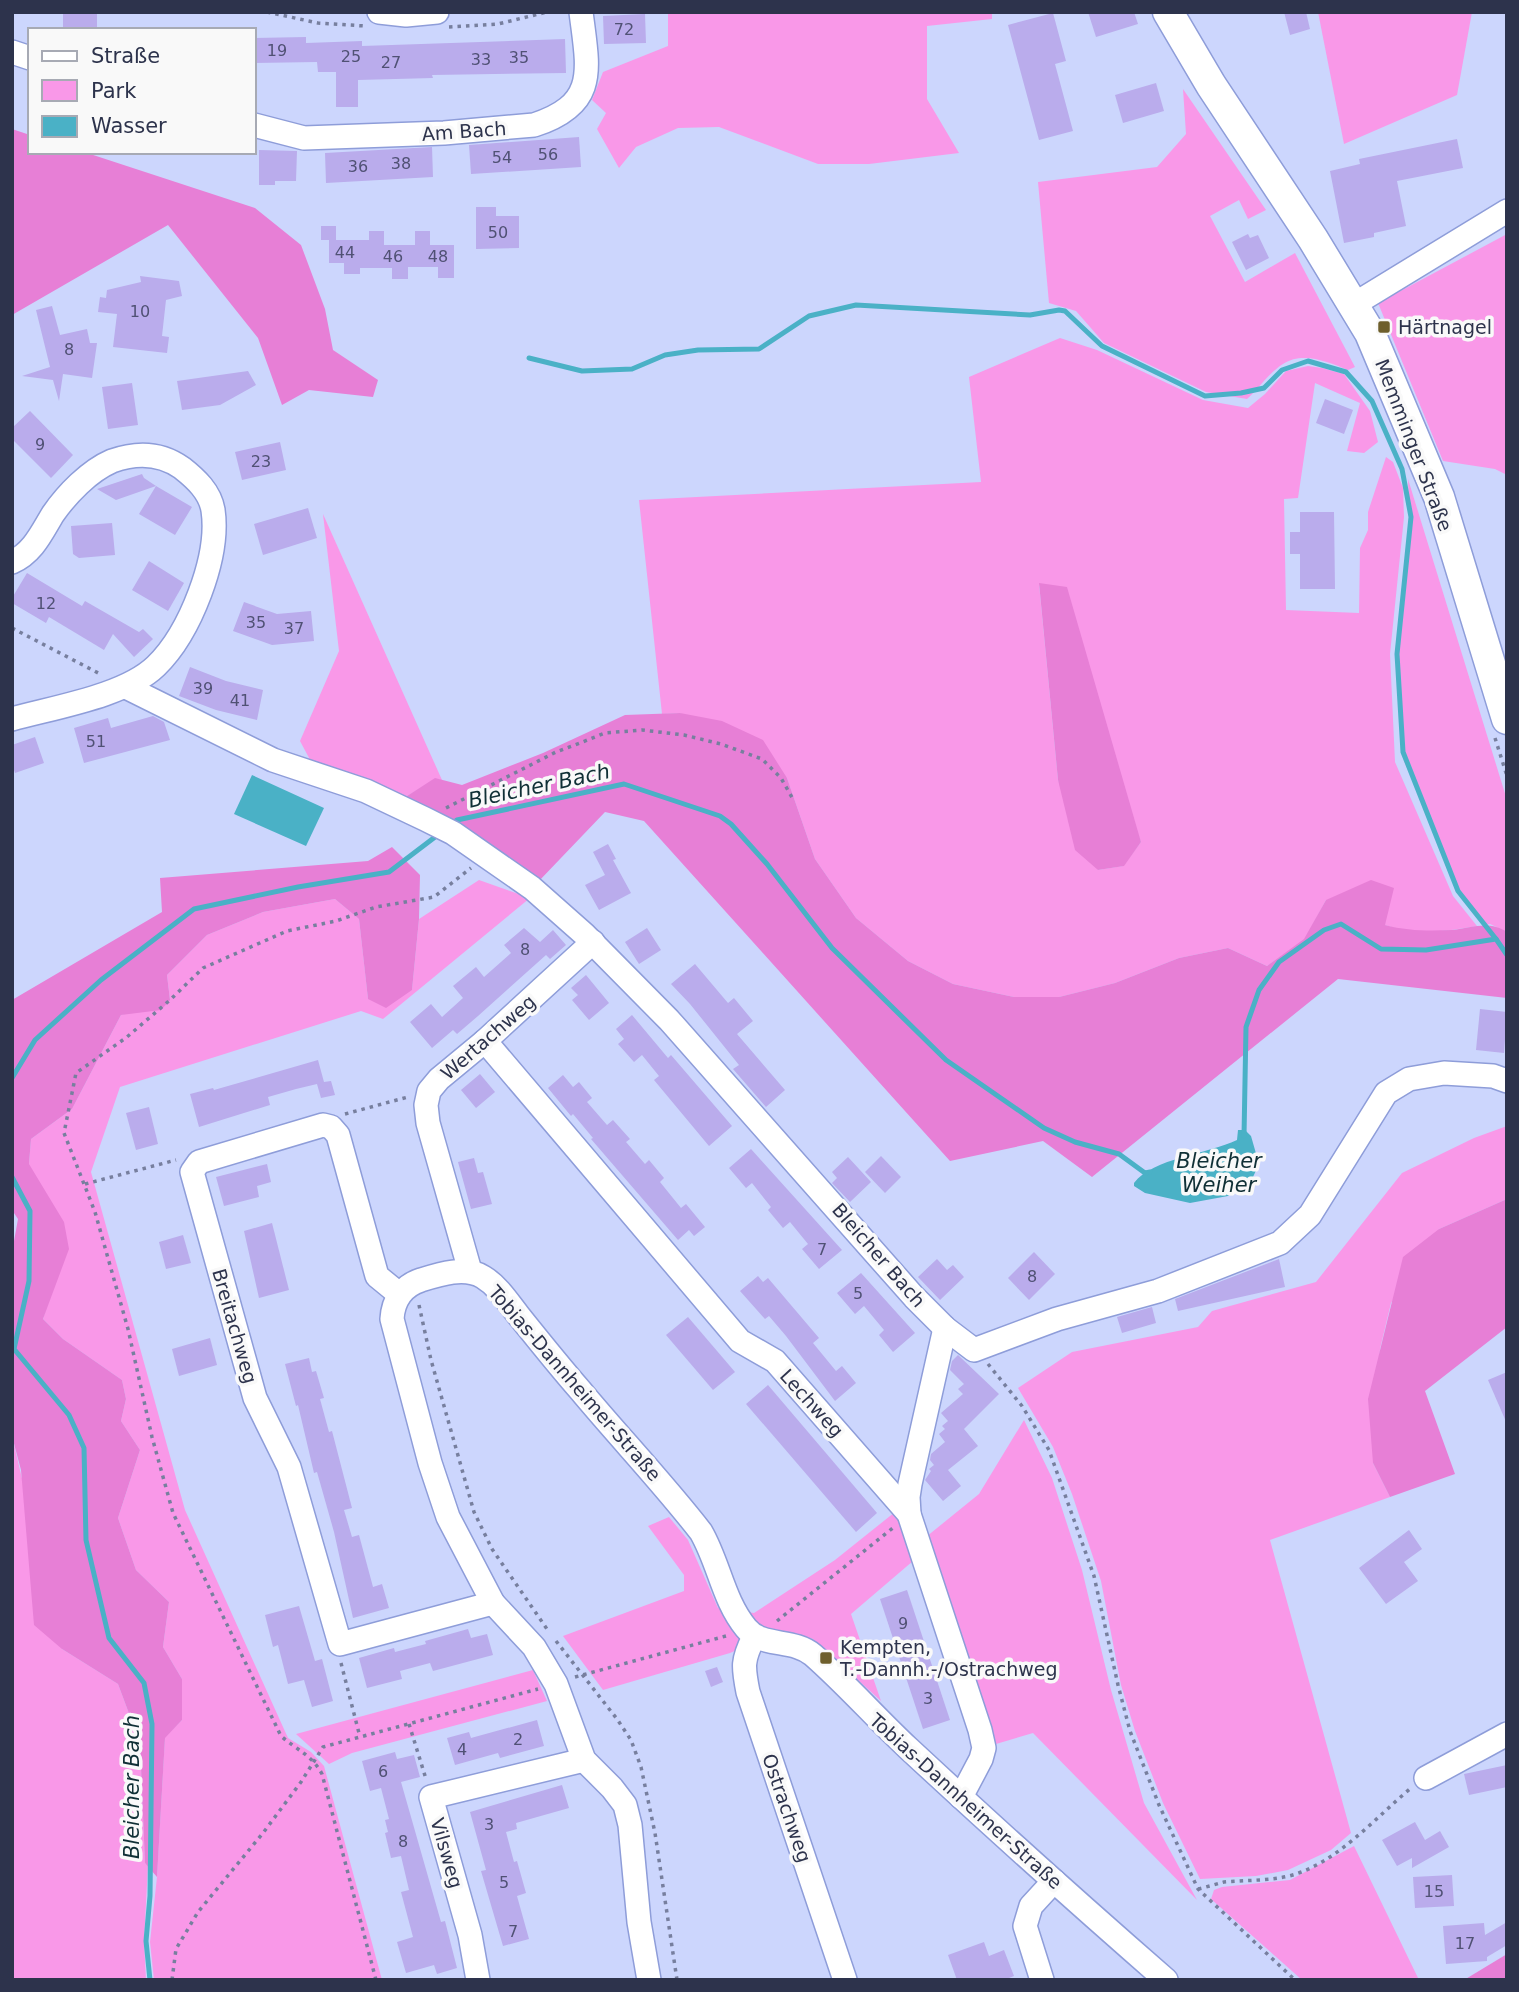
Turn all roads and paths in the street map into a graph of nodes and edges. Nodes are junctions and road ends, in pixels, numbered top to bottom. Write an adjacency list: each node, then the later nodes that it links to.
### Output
1 (379, 12): 2 (street)
2 (437, 12)
3 (581, 12): 5 (street, Am Bach)
4 (1168, 12): 7 (main road, Memminger Straße)
5 (256, 126)
6 (1507, 211): 7 (street)
7 (1353, 306): 12 (main road, Memminger Straße)
8 (12, 562): 10 (street)
9 (12, 628): 10 (path)
10 (126, 687): 11 (street); 14 (street, Bleicher Bach)
11 (12, 719)
12 (1507, 719)
13 (794, 801): 14 (path)
14 (438, 825): 15 (street, Bleicher Bach)
15 (593, 942): 16 (street, Wertachweg); 24 (street, Bleicher Bach)
16 (485, 1041): 18 (street, Wertachweg); 26 (street, Lechweg)
17 (1507, 1081): 25 (street)
18 (429, 1091): 19 (path); 22 (street, Wertachweg)
19 (331, 1127): 20 (street); 23 (street)
20 (198, 1162): 21 (path); 30 (street, Breitachweg)
21 (85, 1184)
22 (470, 1271): 23 (street, Tobias-Dannheimer-Straße); 29 (street, Tobias-Dannheimer-Straße)
23 (406, 1288): 27 (street); 31 (path)
24 (945, 1328): 25 (street); 26 (street)
25 (974, 1350): 42 (path)
26 (909, 1514): 28 (path); 40 (street, Lechweg)
27 (494, 1603): 30 (street); 32 (street)
28 (782, 1620)
29 (750, 1633): 31 (path); 40 (street, Tobias-Dannheimer-Straße); 47 (street, Ostrachweg)
30 (340, 1644): 35 (path)
31 (581, 1675): 32 (path)
32 (556, 1684): 33 (path); 37 (street)
33 (409, 1724): 35 (path); 39 (path)
34 (1507, 1734): 38 (street)
35 (360, 1737): 36 (path)
36 (314, 1759): 43 (path); 44 (path)
37 (584, 1760): 39 (street, Vilsweg); 46 (street)
38 (1426, 1778): 42 (path)
39 (431, 1797): 45 (street, Vilsweg)
40 (961, 1797): 41 (street, Tobias-Dannheimer-Straße)
41 (1054, 1881): 48 (street); 49 (street, Tobias-Dannheimer-Straße)
42 (1198, 1889): 50 (path)
43 (173, 1980)
44 (376, 1980)
45 (478, 1980)
46 (649, 1980)
47 (845, 1980)
48 (1042, 1980)
49 (1166, 1980)
50 (1295, 1980)

